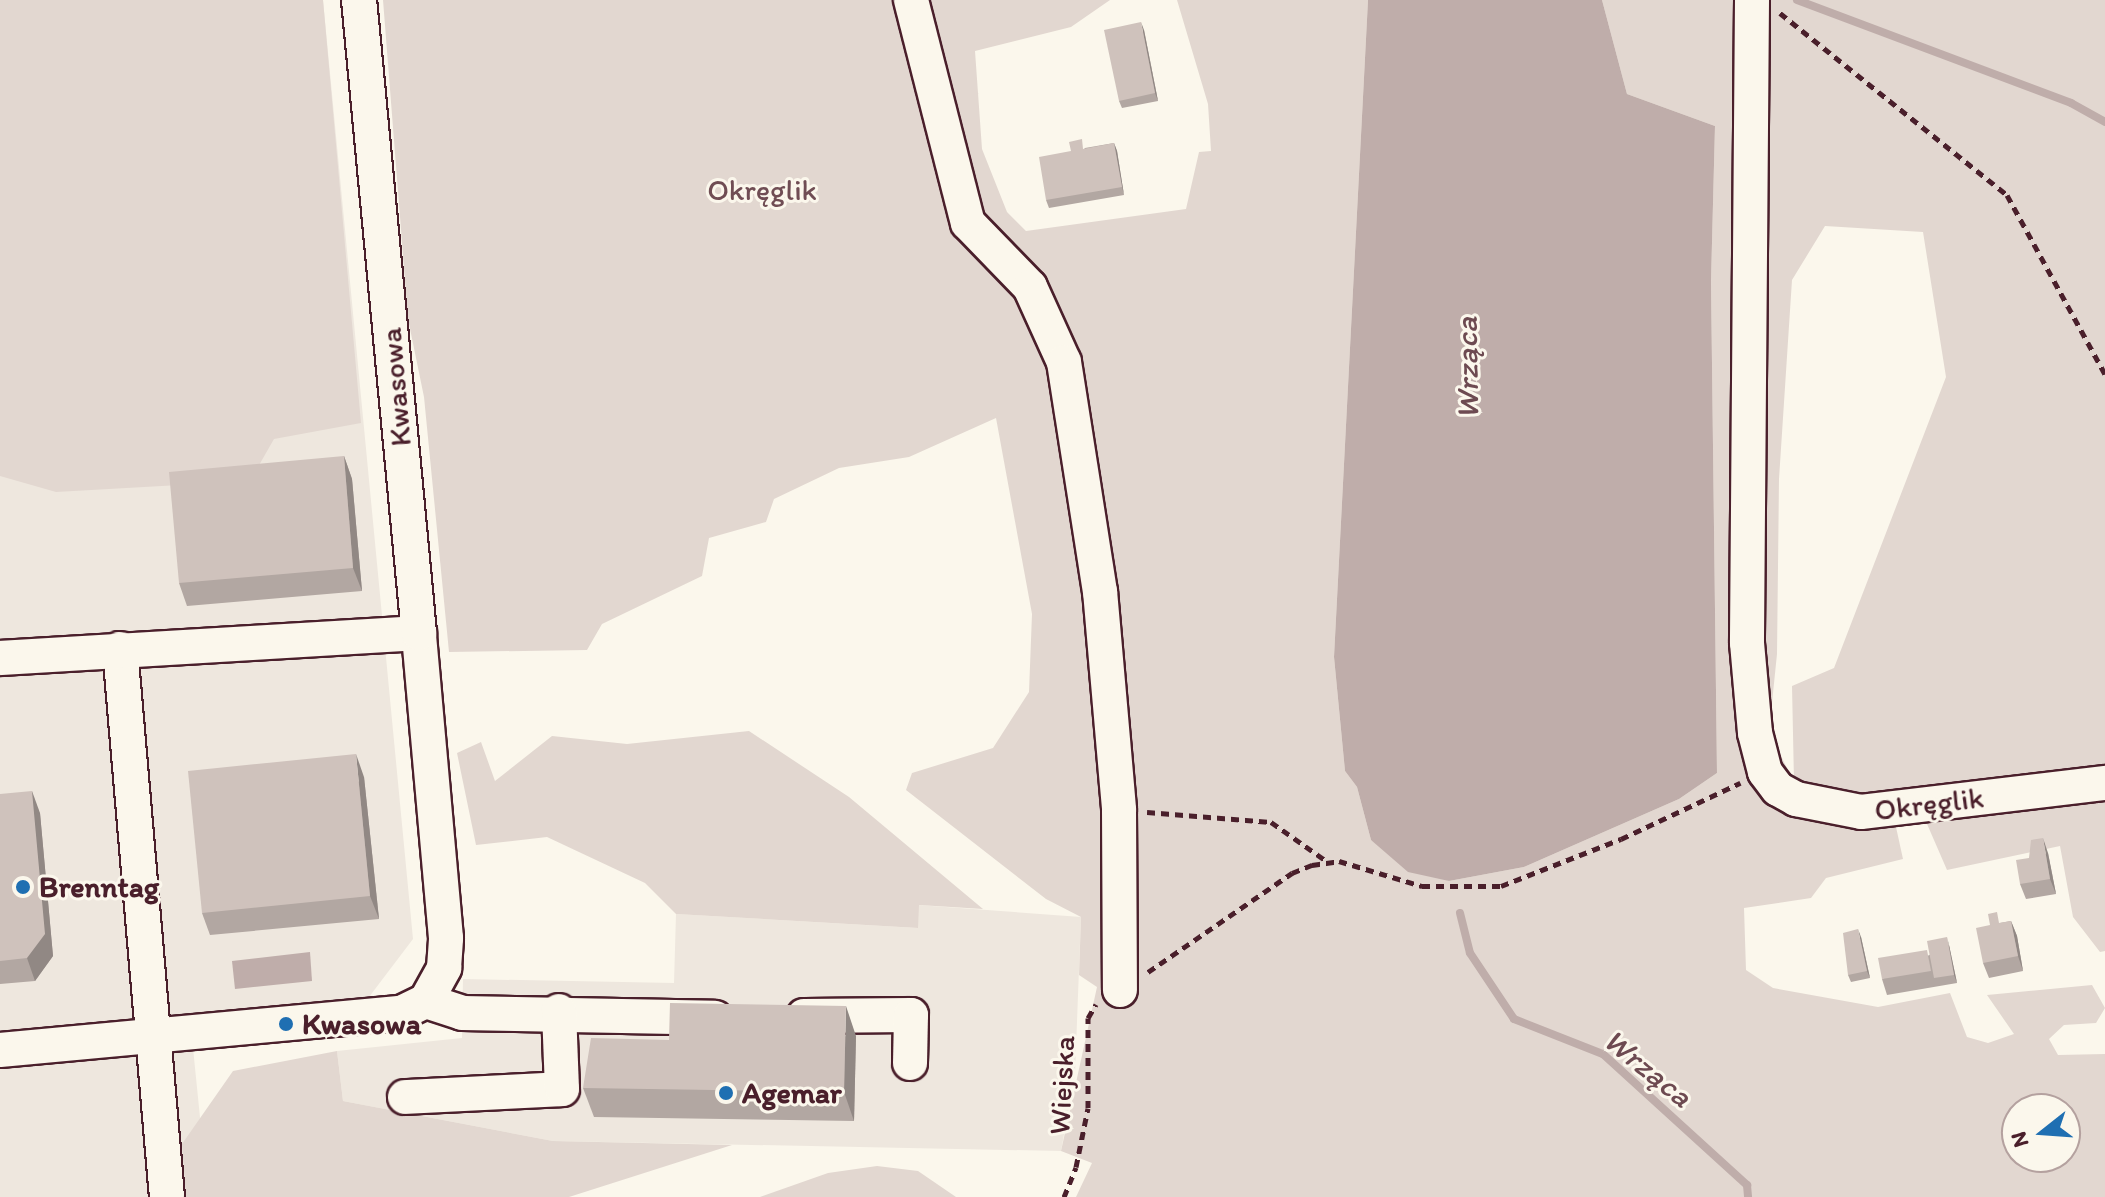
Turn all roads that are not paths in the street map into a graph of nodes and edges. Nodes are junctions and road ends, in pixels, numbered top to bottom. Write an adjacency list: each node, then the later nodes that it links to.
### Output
1 (359, 0): 4 (street, Kwasowa)
2 (911, 0): 9 (street)
3 (1763, 4): 8 (street, Okręglik)
4 (419, 633): 5 (street); 10 (street, Kwasowa)
5 (120, 649): 6 (street); 12 (street)
6 (14, 657): 7 (street)
7 (0, 681)
8 (2105, 783)
9 (1120, 990)
10 (426, 1001): 11 (street); 12 (street)
11 (559, 1011): 14 (street); 15 (street)
12 (153, 1034): 13 (street); 16 (street)
13 (0, 1050)
14 (910, 1063)
15 (405, 1097)
16 (167, 1197)

